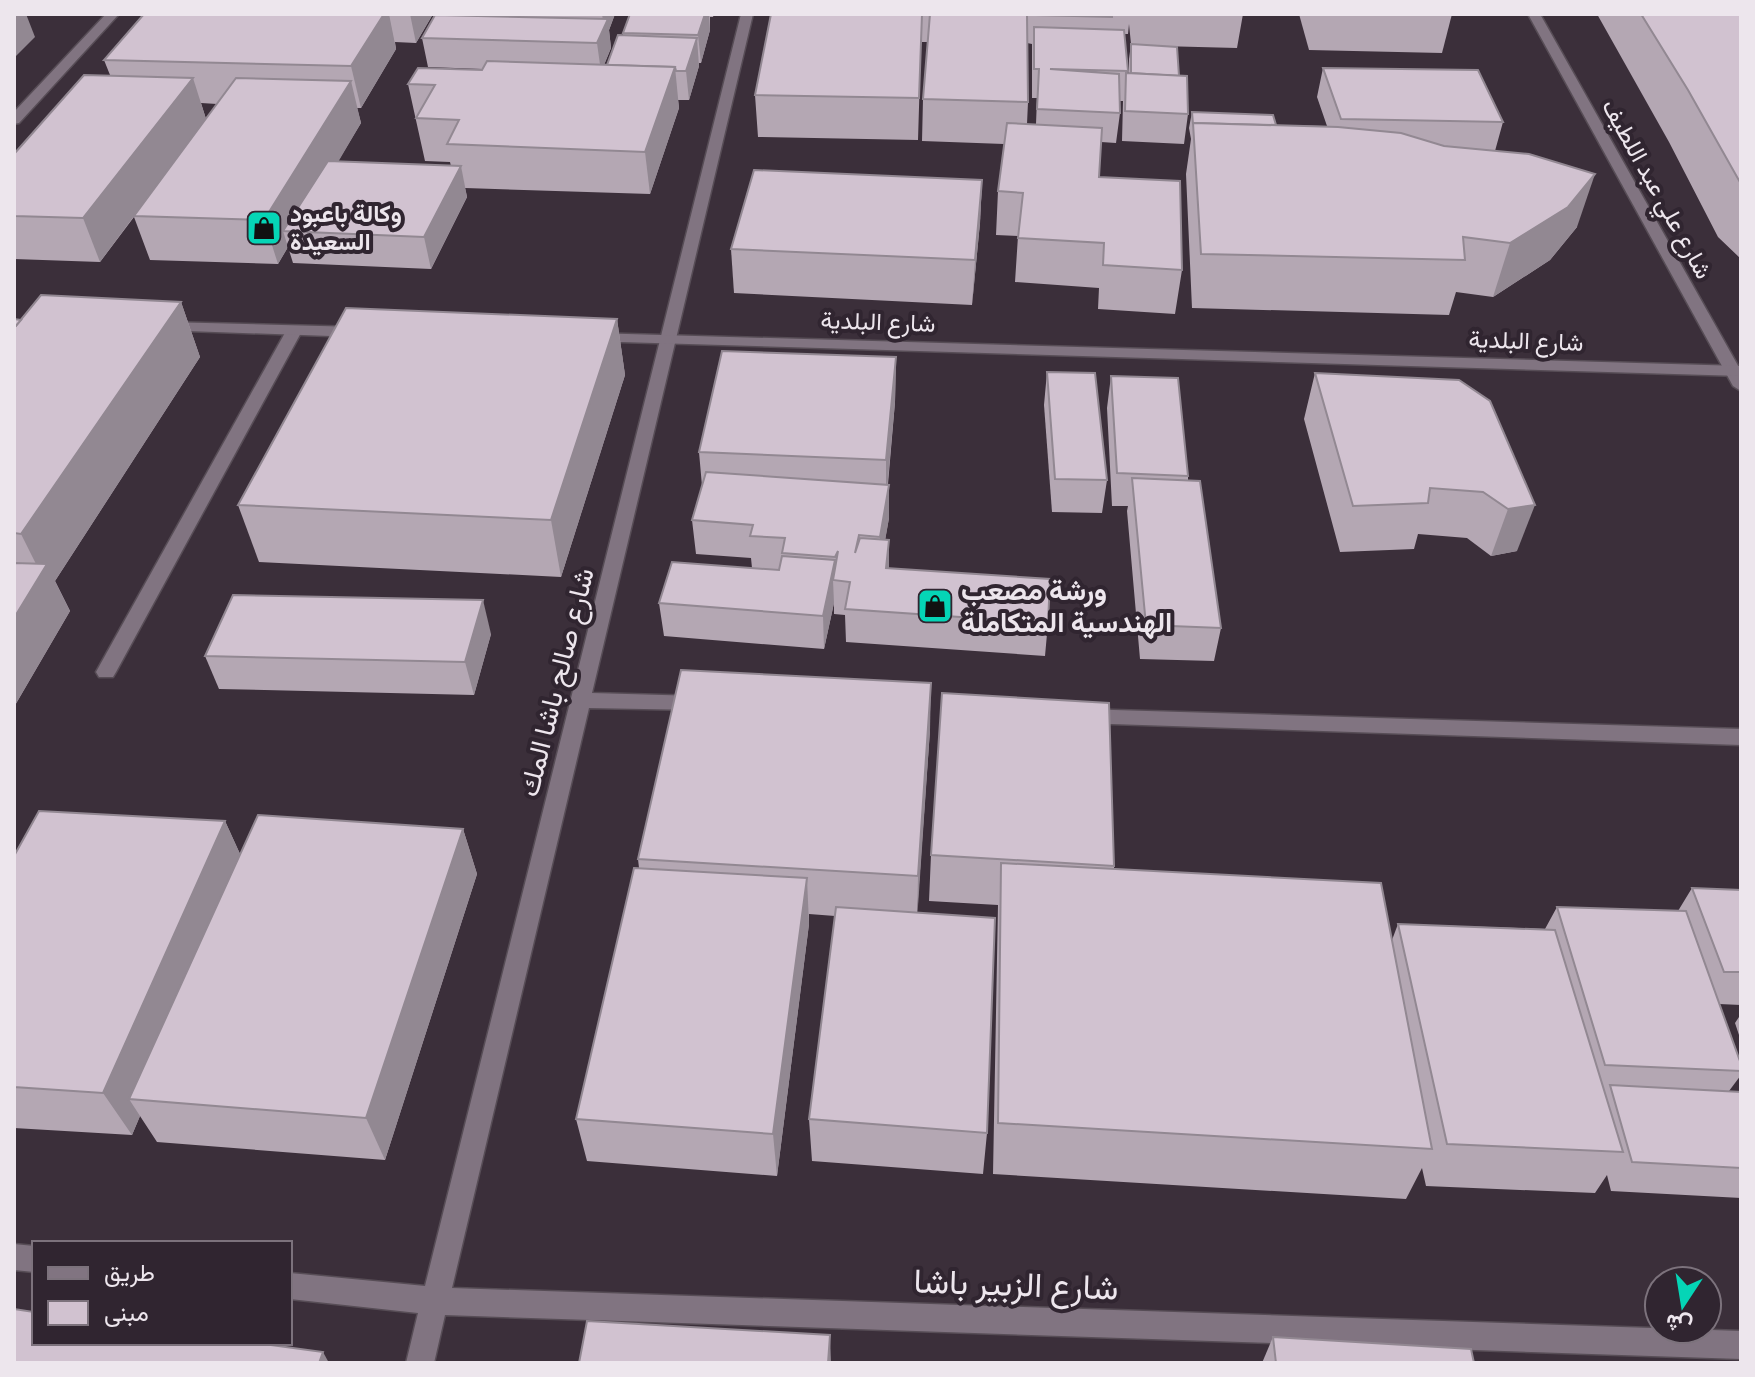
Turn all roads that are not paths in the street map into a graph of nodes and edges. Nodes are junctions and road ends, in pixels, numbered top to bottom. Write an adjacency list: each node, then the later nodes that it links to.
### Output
1 (113, 14): 4 (street)
2 (747, 14): 9 (street, شارع صالح باشا المك)
3 (1534, 14): 10 (street, شارع علي عبد اللطيف)
4 (14, 120)
5 (154, 327): 6 (street)
6 (294, 331): 7 (street); 11 (street)
7 (372, 332)
8 (575, 337): 9 (street, شارع البلدية)
9 (668, 339): 10 (street, شارع البلدية); 12 (street, شارع صالح باشا المك)
10 (1738, 376)
11 (106, 672)
12 (581, 700): 13 (street); 17 (street, شارع صالح باشا المك)
13 (724, 704)
14 (1058, 715): 15 (street)
15 (1741, 737)
16 (292, 1286): 17 (street, شارع الزبير باشا)
17 (435, 1301): 18 (street, شارع الزبير باشا); 19 (street, شارع صالح باشا المك)
18 (1741, 1345)
19 (420, 1363)

